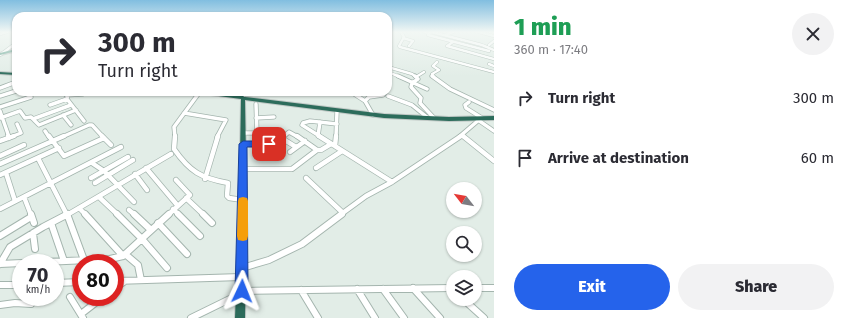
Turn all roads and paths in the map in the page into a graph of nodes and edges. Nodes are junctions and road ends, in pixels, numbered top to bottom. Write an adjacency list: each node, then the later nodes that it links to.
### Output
1 (11, 47): 10 (street)
2 (403, 47): 17 (street)
3 (450, 47): 6 (street)
4 (472, 47): 7 (street)
5 (490, 47): 7 (street); 8 (street); 12 (street)
6 (454, 48): 7 (street); 12 (street)
7 (485, 50)
8 (494, 50)
9 (12, 51): 10 (main road)
10 (0, 55)
11 (483, 58): 12 (street)
12 (493, 60)
13 (437, 62): 44 (street)
14 (489, 64): 15 (street)
15 (494, 66)
16 (392, 71): 22 (street)
17 (494, 71)
18 (424, 72): 22 (street)
19 (0, 73): 20 (highway)
20 (12, 73)
21 (392, 73): 23 (street)
22 (416, 76): 23 (street)
23 (412, 83): 26 (street); 53 (street)
24 (12, 84): 25 (street)
25 (0, 88)
26 (427, 89)
27 (12, 92): 28 (street)
28 (0, 96)
29 (30, 96): 42 (street)
30 (65, 96): 39 (street)
31 (67, 96): 40 (street)
32 (198, 96): 47 (street)
33 (243, 96): 46 (highway); 64 (highway)
34 (357, 96): 37 (street)
35 (373, 96): 37 (street)
36 (388, 96): 53 (street)
37 (365, 101): 49 (street)
38 (469, 102): 56 (street)
39 (50, 104)
40 (71, 104): 43 (street); 55 (street)
41 (256, 104): 52 (street)
42 (0, 107)
43 (76, 110): 48 (street); 57 (street)
44 (494, 110)
45 (0, 111): 50 (street)
46 (337, 111): 49 (highway); 60 (street)
47 (184, 113): 103 (street); 103 (street)
48 (63, 115): 55 (street); 61 (street)
49 (373, 115): 53 (highway)
50 (1, 117): 55 (street); 68 (street)
51 (274, 117): 52 (street)
52 (256, 118): 65 (street)
53 (431, 118): 56 (highway)
54 (494, 118): 56 (highway)
55 (33, 119)
56 (480, 119): 63 (street); 66 (street)
57 (84, 121)
58 (320, 122): 60 (street); 67 (street); 67 (street)
59 (17, 124): 68 (street)
60 (337, 124): 78 (street)
61 (71, 125)
62 (45, 131): 71 (street)
63 (494, 131)
64 (243, 133): 65 (street); 74 (highway)
65 (257, 133): 70 (street)
66 (462, 135): 89 (street); 105 (street)
67 (318, 136): 78 (street)
68 (9, 138): 72 (street)
69 (104, 138): 71 (street); 77 (street); 81 (street)
70 (282, 138): 73 (street); 80 (street)
71 (52, 140): 81 (street); 92 (street)
72 (0, 141)
73 (305, 141): 80 (street); 82 (street)
74 (243, 144): 75 (street); 95 (highway)
75 (264, 144)
76 (24, 145): 86 (street)
77 (111, 145)
78 (333, 145): 82 (street); 83 (street)
79 (121, 147): 91 (street)
80 (296, 147): 84 (street)
81 (59, 148): 88 (street)
82 (317, 150): 95 (street)
83 (342, 151): 94 (street); 105 (street)
84 (290, 152)
85 (171, 154): 93 (street)
86 (0, 156)
87 (128, 157): 96 (street)
88 (38, 158): 97 (street); 106 (street)
89 (493, 158)
90 (133, 160): 100 (street)
91 (92, 163): 96 (street); 106 (street)
92 (0, 164)
93 (146, 168): 98 (street); 116 (street)
94 (316, 168)
95 (243, 169): 113 (highway)
96 (104, 171): 100 (street); 101 (street)
97 (6, 173): 99 (street); 114 (street)
98 (135, 174): 108 (street); 109 (street)
99 (0, 175)
100 (108, 176): 107 (street); 108 (street)
101 (91, 178)
102 (306, 178): 120 (street)
103 (205, 179): 113 (street)
104 (176, 180): 112 (street)
105 (392, 182): 120 (street)
106 (51, 183): 110 (street); 121 (street)
107 (95, 183)
108 (117, 185): 111 (street); 115 (street)
109 (147, 190)
110 (24, 197): 114 (street); 122 (street)
111 (99, 197): 117 (street); 131 (street)
112 (186, 198): 116 (street); 126 (street)
113 (243, 200): 142 (highway)
114 (15, 201): 118 (street)
115 (134, 202)
116 (176, 207): 125 (street); 130 (street)
117 (79, 208): 121 (street); 135 (street)
118 (0, 209)
119 (129, 210): 127 (street)
120 (343, 212): 142 (street)
121 (67, 215): 124 (street); 134 (street)
122 (31, 217): 123 (street); 129 (street)
123 (34, 223)
124 (51, 223): 128 (street); 133 (street)
125 (158, 223): 127 (street); 136 (street)
126 (212, 223)
127 (151, 230): 131 (street)
128 (33, 233): 132 (street); 140 (street)
129 (0, 236)
130 (200, 236)
131 (142, 239): 135 (street); 141 (street)
132 (35, 249)
133 (62, 254)
134 (82, 254)
135 (124, 254): 144 (street)
136 (187, 254)
137 (64, 261): 138 (street)
138 (72, 261)
139 (12, 263): 140 (street)
140 (0, 264)
141 (167, 268)
142 (242, 268): 143 (highway)
143 (242, 277): 144 (street); 155 (highway)
144 (141, 280): 145 (street)
145 (125, 281)
146 (0, 285): 147 (street)
147 (12, 285)
148 (383, 288): 149 (street); 152 (street); 167 (street)
149 (413, 288): 153 (street); 168 (street)
150 (482, 288): 151 (street)
151 (494, 288)
152 (357, 289): 154 (street); 166 (street)
153 (446, 289)
154 (301, 290): 155 (street); 165 (street)
155 (242, 292): 161 (street); 164 (highway)
156 (70, 297): 162 (street)
157 (12, 303): 158 (street)
158 (0, 305)
159 (93, 306): 162 (street)
160 (471, 306): 169 (street)
161 (204, 315): 163 (street)
162 (82, 316)
163 (191, 318)
164 (240, 318)
165 (318, 318)
166 (375, 318)
167 (404, 318)
168 (440, 318)
169 (484, 318)

